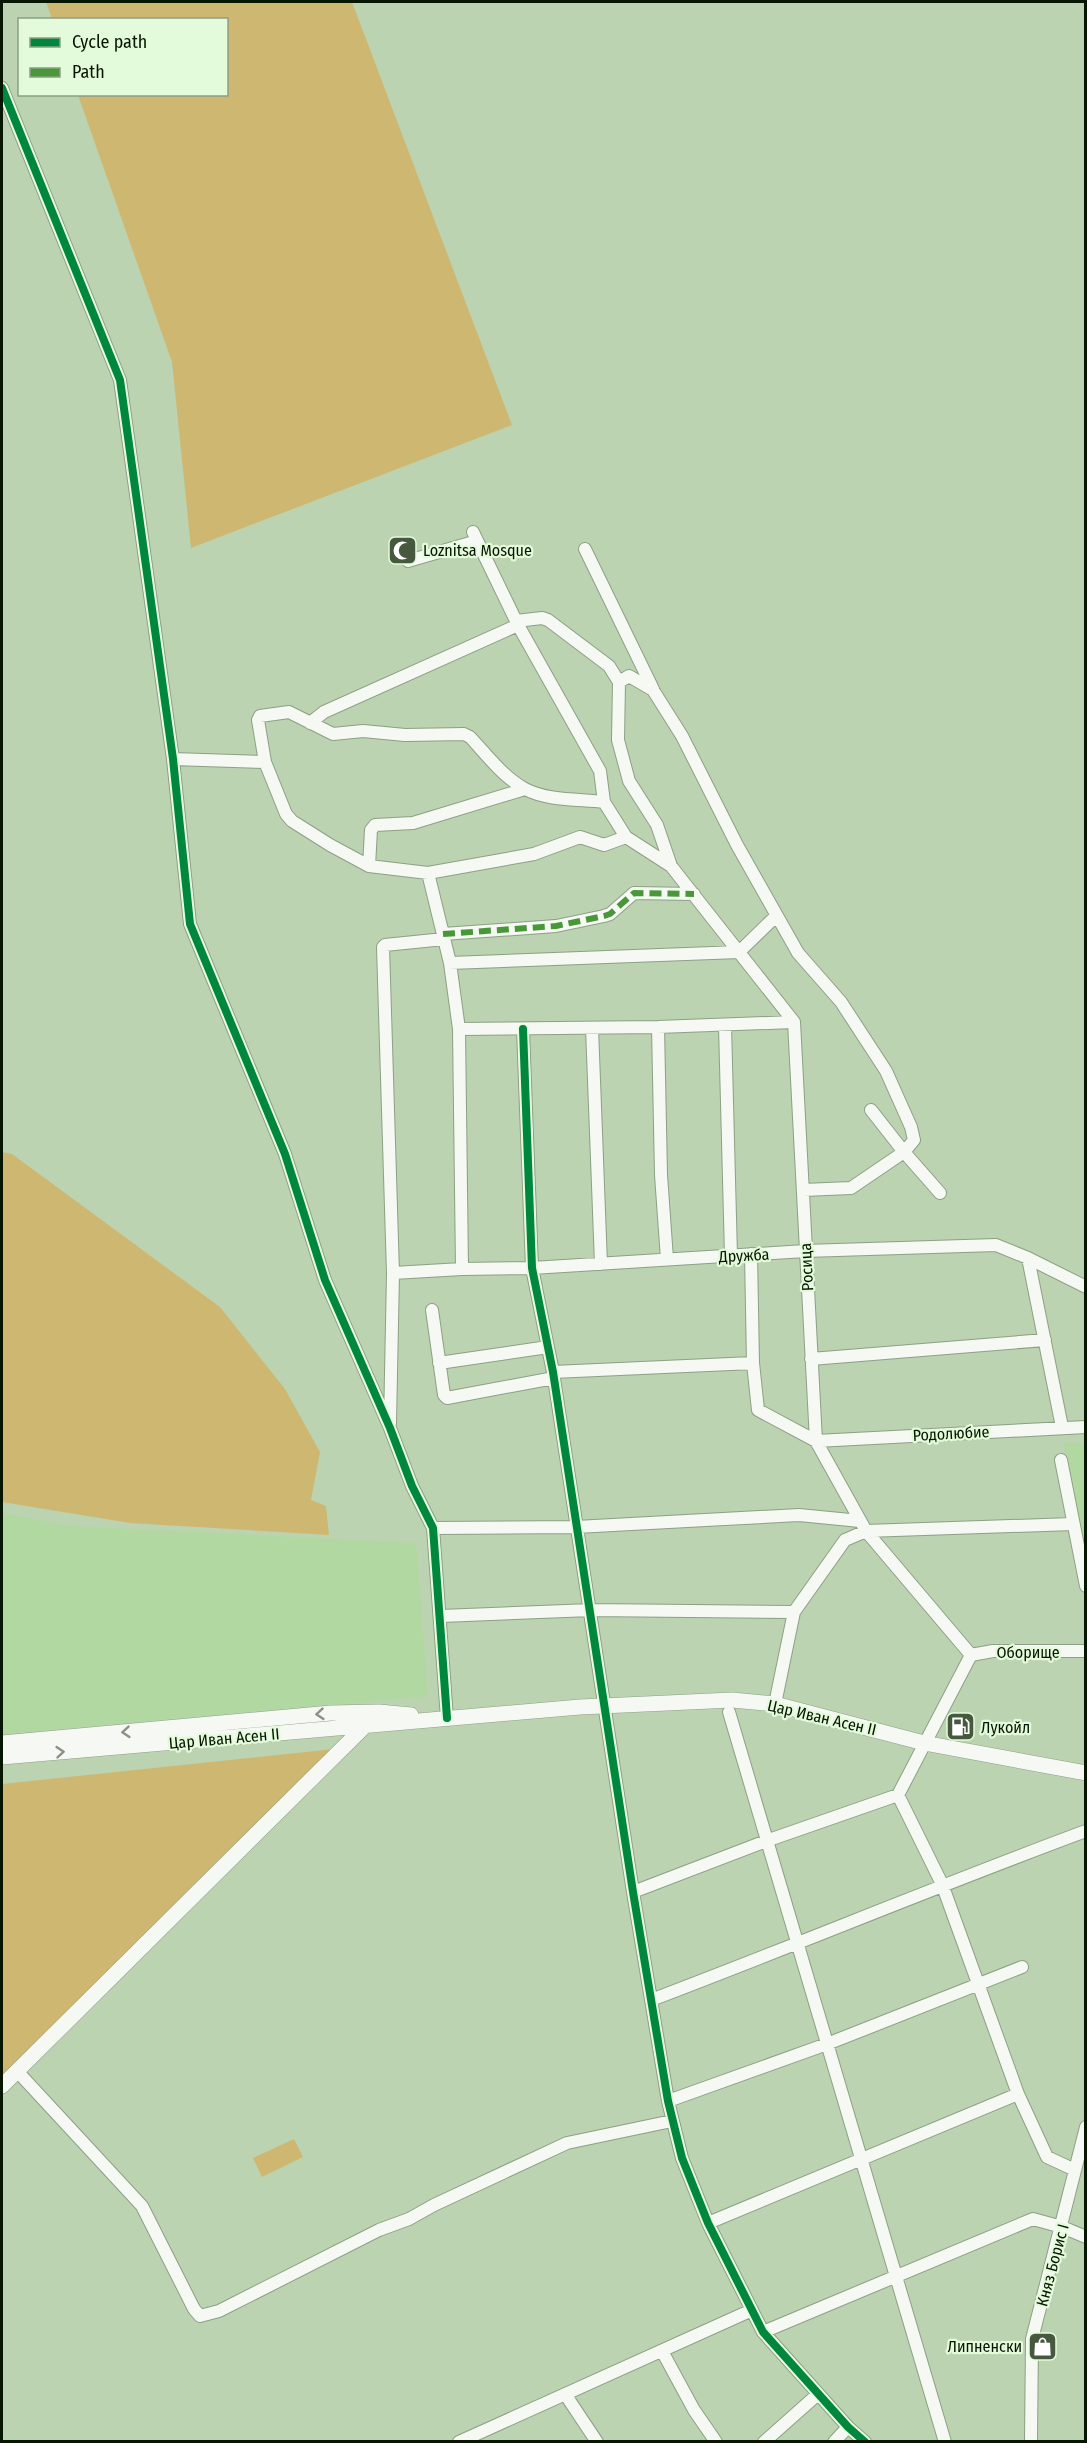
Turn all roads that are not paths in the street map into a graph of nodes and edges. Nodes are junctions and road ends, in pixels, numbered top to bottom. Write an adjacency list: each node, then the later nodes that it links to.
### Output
1 (2, 88): 9 (street)
2 (585, 549): 5 (street)
3 (408, 561): 4 (street)
4 (517, 623): 6 (street); 8 (street); 12 (street)
5 (638, 658): 6 (street); 7 (street)
6 (624, 679): 7 (street); 15 (street)
7 (653, 690): 18 (street)
8 (310, 723): 10 (street); 11 (street)
9 (172, 759): 10 (street); 51 (street)
10 (265, 762): 14 (street)
11 (525, 789): 12 (street); 14 (street)
12 (604, 802): 13 (street)
13 (626, 837): 15 (street); 16 (street)
14 (369, 866): 16 (street)
15 (671, 866): 17 (street)
16 (428, 873): 19 (street)
17 (694, 894): 19 (street); 20 (street)
18 (776, 916): 20 (street); 29 (street)
19 (443, 937): 21 (street); 40 (street)
20 (739, 952): 21 (street); 22 (street)
21 (450, 963): 26 (street)
22 (794, 1022): 23 (street); 30 (street, Росица)
23 (725, 1026): 24 (street); 34 (street)
24 (658, 1027): 25 (street); 36 (street)
25 (592, 1028): 27 (street); 37 (street)
26 (459, 1029): 27 (street); 39 (street)
27 (523, 1029): 38 (street)
28 (871, 1110): 29 (street)
29 (904, 1152): 30 (street); 31 (street)
30 (803, 1190): 32 (street, Росица)
31 (940, 1193)
32 (805, 1251): 33 (street, Дружба); 35 (street, Дружба); 45 (street, Росица)
33 (751, 1254): 34 (street, Дружба); 47 (street)
34 (731, 1256): 36 (street, Дружба)
35 (1028, 1258): 41 (street, Дружба); 43 (street)
36 (667, 1260): 37 (street, Дружба)
37 (602, 1264): 38 (street, Дружба)
38 (532, 1268): 39 (street, Дружба); 44 (street)
39 (462, 1269): 40 (street, Дружба)
40 (393, 1273): 51 (street)
41 (1086, 1287)
42 (432, 1310): 46 (street)
43 (1046, 1340): 45 (street); 49 (street)
44 (548, 1347): 46 (street); 48 (street)
45 (811, 1359): 52 (street, Росица)
46 (439, 1363): 48 (street)
47 (753, 1363): 48 (street); 52 (street)
48 (554, 1375): 56 (street)
49 (1062, 1426): 50 (street, Родолюбие); 52 (street, Родолюбие)
50 (1086, 1427)
51 (390, 1428): 57 (street)
52 (816, 1441): 55 (street, Росица)
53 (1061, 1460): 54 (street)
54 (1073, 1524): 55 (street); 58 (street)
55 (863, 1526): 56 (street); 60 (street); 63 (street, Росица)
56 (576, 1527): 57 (street); 59 (street)
57 (433, 1528): 61 (street)
58 (1086, 1586)
59 (591, 1610): 60 (street); 61 (street); 65 (street)
60 (794, 1612): 64 (street)
61 (441, 1616): 68 (street)
62 (1086, 1651): 63 (street, Оборище)
63 (971, 1655): 71 (street)
64 (775, 1704): 65 (street, Цар Иван Асен II); 71 (street, Цар Иван Асен II)
65 (604, 1706): 68 (street, Цар Иван Асен II); 78 (street)
66 (379, 1712): 68 (street, Цар Иван Асен II); 69 (street); 70 (street, Цар Иван Асен II, one-way to 70)
67 (729, 1712): 76 (street)
68 (447, 1718): 69 (street, Цар Иван Асен II)
69 (365, 1726): 72 (street, Цар Иван Асен II, one-way to 69); 84 (street)
70 (2, 1743)
71 (924, 1743): 73 (street, Цар Иван Асен II); 74 (street)
72 (2, 1757)
73 (1086, 1773)
74 (898, 1795): 76 (street); 77 (street)
75 (1086, 1831): 77 (street)
76 (766, 1841): 78 (street); 79 (street)
77 (942, 1884): 79 (street); 81 (street)
78 (633, 1892): 82 (street)
79 (799, 1944): 82 (street); 83 (street)
80 (1022, 1967): 81 (street)
81 (980, 1984): 83 (street); 86 (street)
82 (651, 2000): 87 (street)
83 (827, 2044): 87 (street); 90 (street)
84 (17, 2071): 85 (street); 88 (street)
85 (2, 2086)
86 (1018, 2094): 90 (street); 91 (street)
87 (668, 2101): 88 (street)
88 (672, 2121): 92 (street)
89 (1086, 2127): 91 (street, Княз Борис I)
90 (861, 2160): 92 (street); 95 (street)
91 (1076, 2170): 93 (street, Княз Борис I)
92 (708, 2223): 96 (street)
93 (1062, 2227): 94 (street); 95 (street); 109 (street, Княз Борис I)
94 (1086, 2237)
95 (895, 2276): 97 (street); 108 (street)
96 (752, 2310): 97 (street); 98 (street)
97 (763, 2332): 100 (street)
98 (662, 2350): 99 (street); 104 (street)
99 (565, 2394): 102 (street); 103 (street)
100 (818, 2394): 101 (street); 105 (street)
101 (848, 2427): 106 (street); 107 (street)
102 (459, 2442)
103 (597, 2442)
104 (716, 2442)
105 (764, 2442)
106 (834, 2442)
107 (865, 2442)
108 (945, 2442)
109 (1032, 2442)

